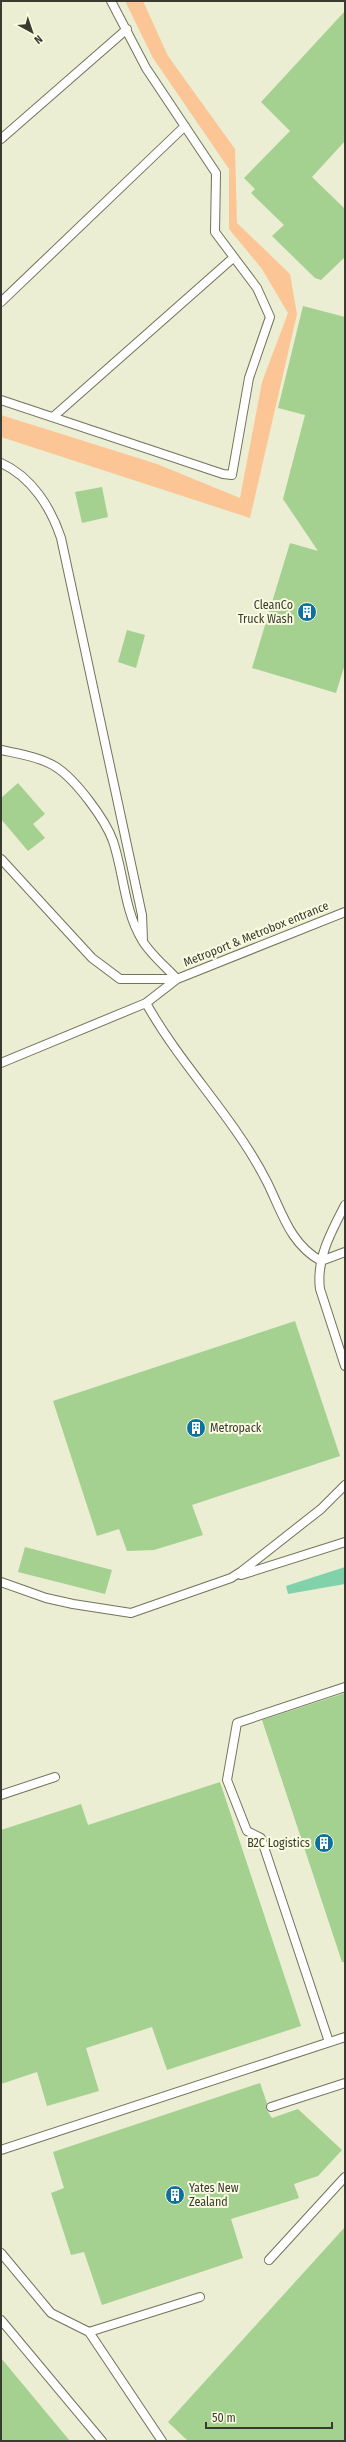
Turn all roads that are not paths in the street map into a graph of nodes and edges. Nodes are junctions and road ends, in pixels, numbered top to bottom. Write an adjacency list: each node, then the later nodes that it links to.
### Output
1 (112, 1): 2 (lane)
2 (126, 29): 3 (lane); 4 (lane)
3 (185, 126): 5 (lane); 6 (lane)
4 (1, 139)
5 (233, 258): 8 (lane); 8 (lane)
6 (1, 302)
7 (1, 400): 8 (lane)
8 (53, 417)
9 (1, 463): 13 (lane)
10 (1, 750): 13 (lane)
11 (1, 859): 14 (lane)
12 (345, 912): 14 (lane, Metroport & Metrobox entrance)
13 (143, 941): 14 (lane)
14 (177, 979): 15 (lane)
15 (146, 1003): 16 (lane); 19 (lane)
16 (1, 1062)
17 (345, 1206): 19 (lane)
18 (345, 1252): 19 (lane)
19 (321, 1261): 20 (lane)
20 (345, 1366)
21 (345, 1485): 23 (lane)
22 (345, 1542): 23 (lane)
23 (226, 1580): 24 (lane)
24 (1, 1582)
25 (345, 1687): 29 (lane)
26 (55, 1777): 27 (lane)
27 (1, 1795)
28 (345, 2037): 29 (lane)
29 (329, 2042): 32 (lane)
30 (345, 2083): 31 (lane)
31 (270, 2107)
32 (1, 2150)
33 (345, 2179): 35 (lane)
34 (1, 2253): 38 (lane)
35 (269, 2260)
36 (200, 2297): 38 (lane)
37 (1, 2320): 39 (lane)
38 (89, 2332): 40 (lane)
39 (102, 2441)
40 (162, 2441)

